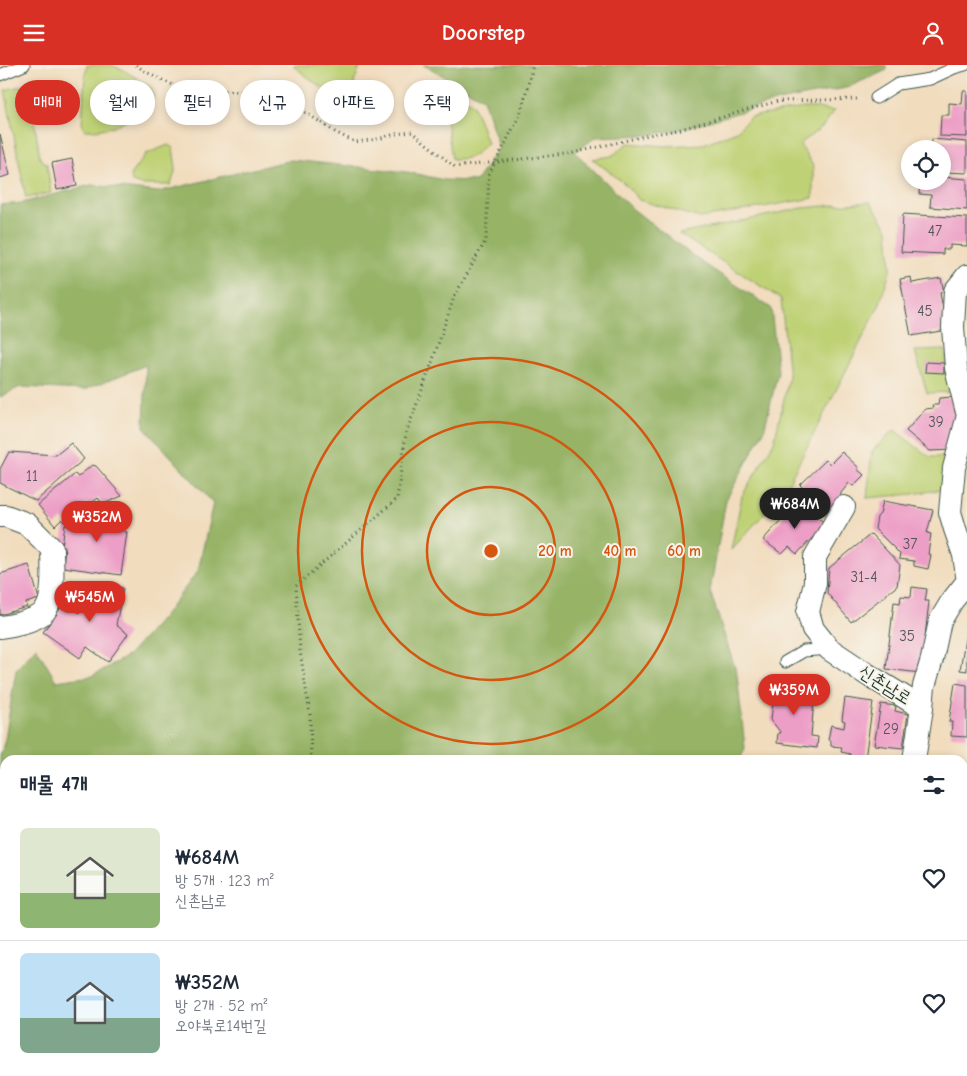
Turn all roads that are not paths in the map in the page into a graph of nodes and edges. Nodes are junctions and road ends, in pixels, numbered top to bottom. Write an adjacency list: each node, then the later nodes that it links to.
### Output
1 (24, 65): 3 (lane)
2 (965, 65): 4 (lane)
3 (0, 75)
4 (876, 98)
5 (967, 276): 6 (street)
6 (967, 412)
7 (967, 419): 10 (street)
8 (844, 507): 13 (street, 신촌남로)
9 (0, 516): 12 (street)
10 (967, 575)
11 (967, 582): 15 (street, 신촌남로)
12 (0, 627)
13 (829, 649): 14 (lane); 15 (street, 신촌남로)
14 (785, 662)
15 (922, 708): 16 (street, 신촌남로)
16 (915, 755)

